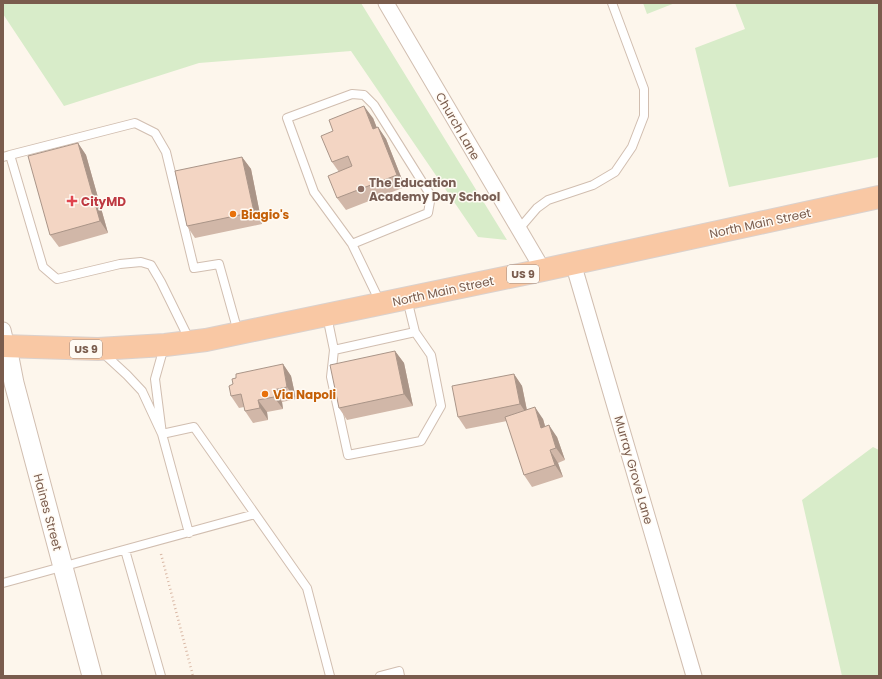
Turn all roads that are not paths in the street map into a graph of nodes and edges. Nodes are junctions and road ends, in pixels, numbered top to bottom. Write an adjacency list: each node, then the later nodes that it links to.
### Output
1 (386, 3): 5 (street, Church Lane)
2 (612, 3): 5 (lane)
3 (7, 156): 13 (lane); 15 (lane)
4 (879, 197): 7 (highway, North Main Street / US 9)
5 (519, 229): 8 (street, Church Lane)
6 (352, 244): 6 (lane); 10 (lane)
7 (573, 263): 8 (highway, North Main Street / US 9); 30 (street, Murray Grove Lane)
8 (543, 270): 9 (highway, North Main Street / US 9)
9 (407, 298): 10 (highway, North Main Street / US 9); 12 (lane)
10 (381, 304): 11 (highway, North Main Street / US 9)
11 (327, 315): 13 (highway, North Main Street / US 9); 18 (lane)
12 (415, 332): 18 (lane); 18 (lane)
13 (238, 334): 15 (highway, North Main Street / US 9)
14 (4, 341): 17 (highway, North Main Street / US 9); 23 (street, Haines Street)
15 (190, 342): 16 (highway, North Main Street / US 9)
16 (165, 345): 17 (highway, North Main Street / US 9); 19 (lane)
17 (98, 349): 19 (lane)
18 (334, 350)
19 (162, 434): 20 (lane); 21 (lane)
20 (255, 514): 21 (lane); 27 (lane)
21 (189, 533): 22 (lane)
22 (125, 550): 23 (lane); 26 (lane)
23 (62, 568): 24 (lane); 25 (street, Haines Street)
24 (3, 583)
25 (92, 676)
26 (161, 676)
27 (330, 676)
28 (380, 676): 29 (lane)
29 (400, 676)
30 (694, 676)

